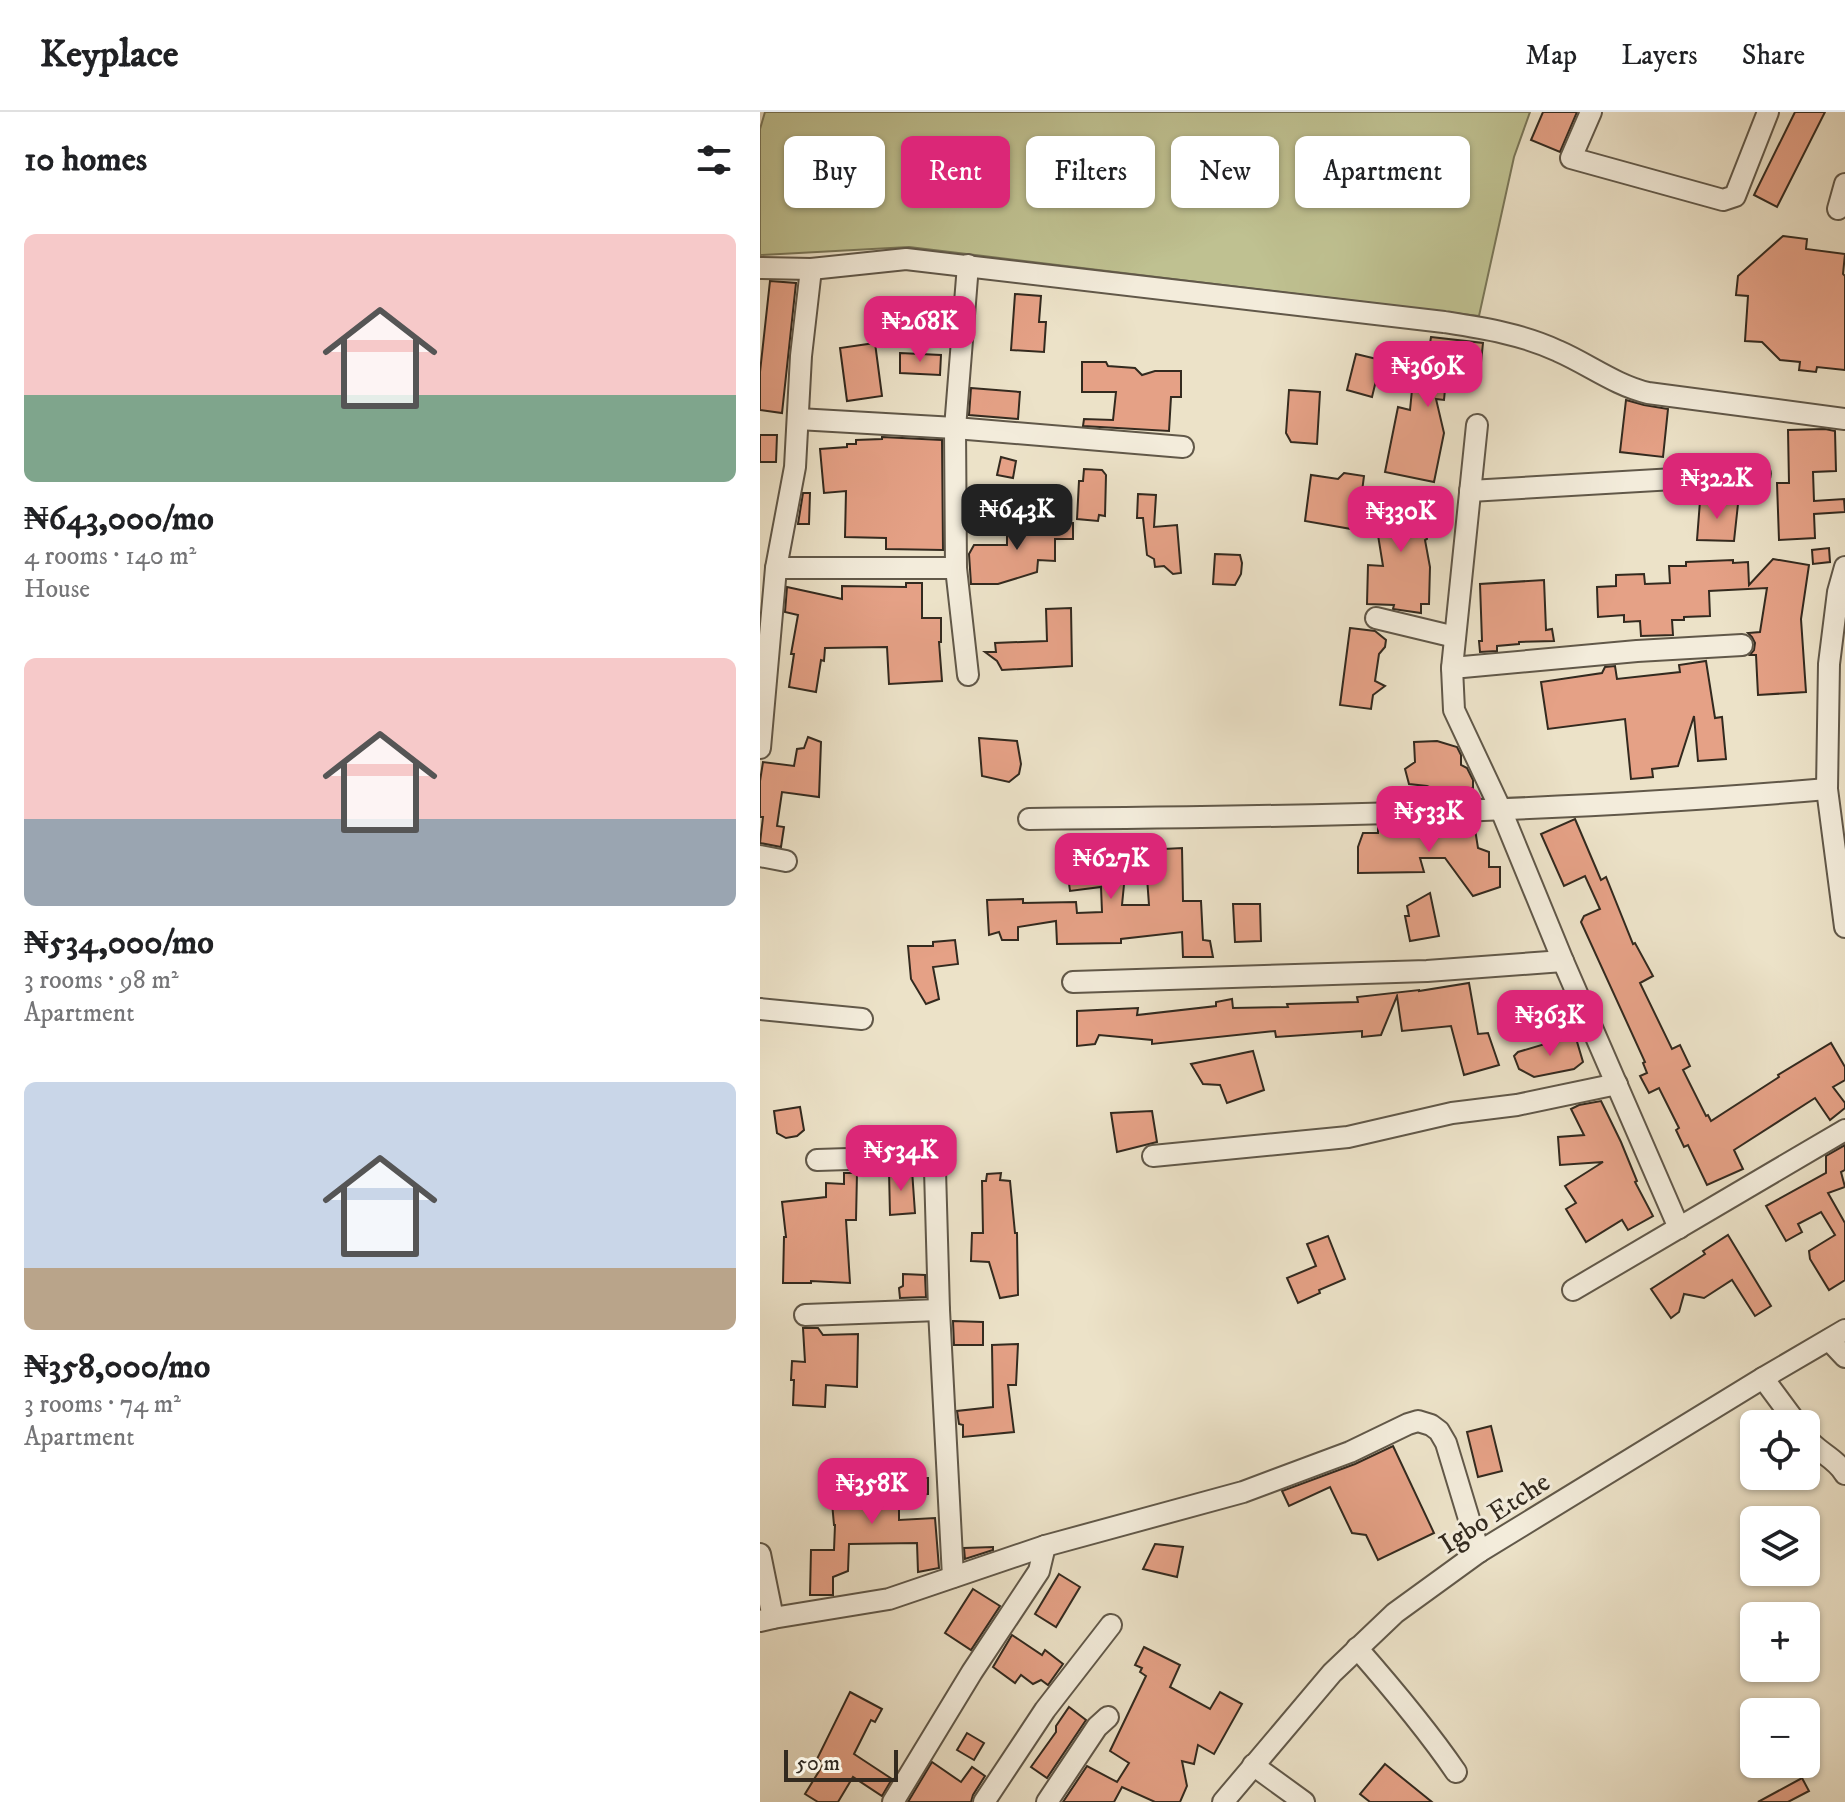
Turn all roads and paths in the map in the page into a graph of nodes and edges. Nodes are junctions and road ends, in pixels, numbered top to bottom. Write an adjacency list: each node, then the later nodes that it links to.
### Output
1 (1591, 112): 2 (street)
2 (1768, 112)
3 (1845, 184): 4 (street)
4 (1838, 209)
5 (968, 265): 7 (street); 9 (street); 11 (street)
6 (760, 268): 7 (street)
7 (811, 269): 8 (street)
8 (798, 419): 11 (street); 16 (street)
9 (1845, 419)
10 (1477, 425): 14 (street)
11 (955, 428): 12 (street); 17 (street)
12 (1183, 447)
13 (1760, 474): 14 (street)
14 (1470, 491): 19 (street)
15 (1845, 567): 23 (street)
16 (776, 568): 17 (street); 24 (street)
17 (956, 568): 22 (street)
18 (1376, 618): 19 (street)
19 (1455, 637): 21 (street)
20 (1742, 645): 21 (street)
21 (1452, 668): 26 (street)
22 (968, 675)
23 (1836, 746): 25 (street)
24 (760, 748)
25 (1827, 789): 26 (street); 30 (street)
26 (1501, 810): 27 (street); 31 (street)
27 (1029, 819)
28 (760, 856): 29 (street)
29 (786, 861)
30 (1845, 927)
31 (1563, 961): 32 (street); 35 (street)
32 (1073, 982)
33 (760, 1009): 34 (street)
34 (862, 1019)
35 (1617, 1084): 37 (street); 39 (street)
36 (1845, 1130): 39 (street)
37 (1153, 1156)
38 (817, 1160): 41 (street)
39 (1679, 1228): 40 (street)
40 (1573, 1290)
41 (939, 1310): 42 (street); 52 (street)
42 (805, 1315)
43 (1837, 1335): 44 (street); 45 (street, Igbo Etche)
44 (1845, 1357)
45 (1763, 1378): 46 (street); 50 (street, Igbo Etche)
46 (1787, 1410)
47 (1820, 1451): 48 (street)
48 (1843, 1466)
49 (1045, 1546): 50 (street); 52 (street); 59 (street)
50 (1479, 1552): 55 (street, Igbo Etche)
51 (760, 1554): 53 (street)
52 (953, 1577): 53 (street)
53 (767, 1620)
54 (1111, 1625): 60 (street)
55 (1357, 1648): 57 (street, Igbo Etche); 58 (street)
56 (1108, 1717): 61 (street)
57 (1253, 1765): 62 (street, Igbo Etche); 63 (street)
58 (1456, 1772)
59 (893, 1802)
60 (984, 1802)
61 (1047, 1802)
62 (1223, 1802)
63 (1304, 1802)

